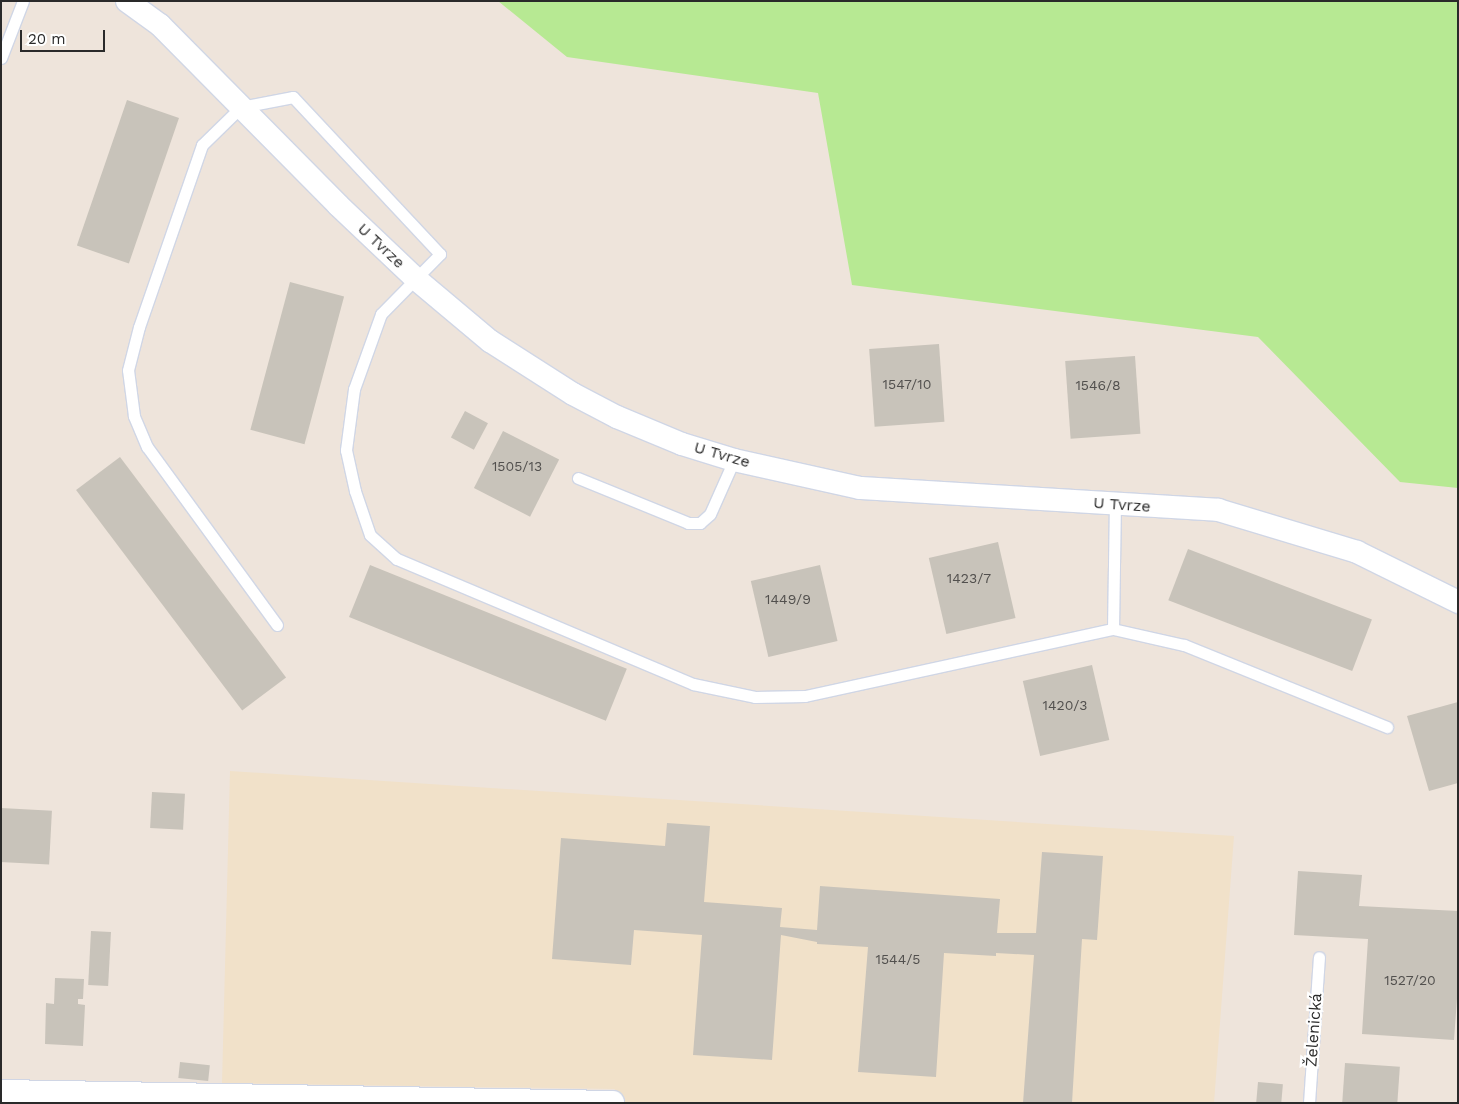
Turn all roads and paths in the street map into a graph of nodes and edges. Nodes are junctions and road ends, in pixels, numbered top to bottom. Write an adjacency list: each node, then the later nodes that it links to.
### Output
1 (23, 1): 3 (lane)
2 (127, 1): 4 (street, U Tvrze)
3 (1, 58)
4 (241, 107): 5 (street, U Tvrze); 5 (lane); 10 (lane)
5 (416, 279): 6 (street, U Tvrze); 11 (lane)
6 (734, 460): 7 (lane); 8 (street, U Tvrze)
7 (578, 478)
8 (1115, 505): 9 (street, U Tvrze); 11 (lane)
9 (1458, 602)
10 (276, 625)
11 (1113, 629): 12 (lane)
12 (1387, 727)
13 (1319, 957): 16 (lane, Želenická)
14 (14, 1095): 15 (street)
15 (613, 1102)
16 (1309, 1103)

